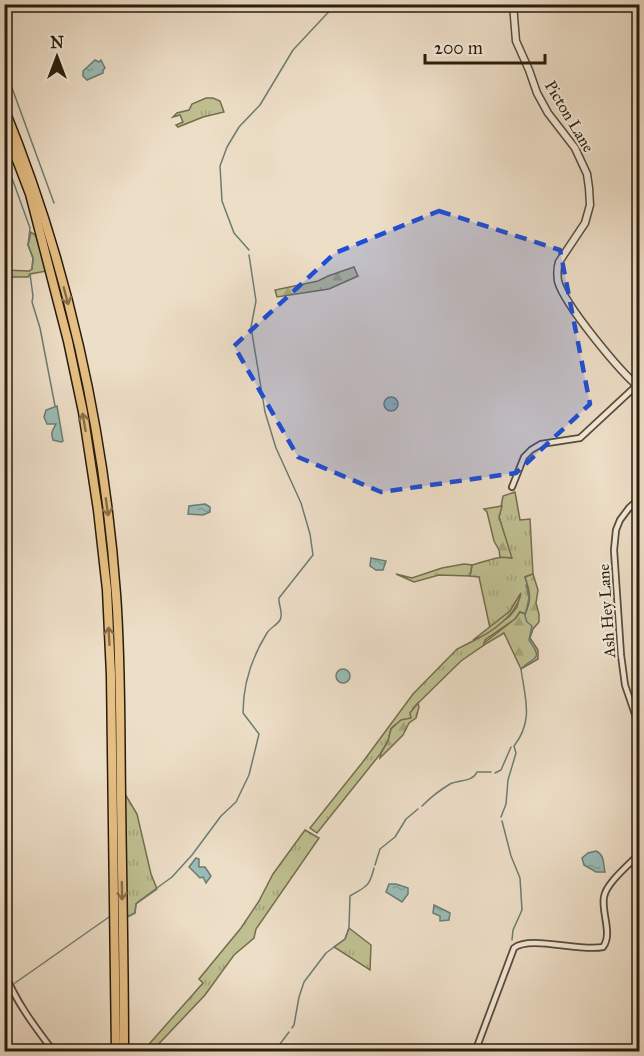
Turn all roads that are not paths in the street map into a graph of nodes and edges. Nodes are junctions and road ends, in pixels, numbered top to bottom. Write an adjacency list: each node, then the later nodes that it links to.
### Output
1 (513, 4): 4 (street, Picton Lane)
2 (4, 108): 12 (highway, one-way to 12)
3 (4, 126): 11 (highway, one-way to 3)
4 (638, 387): 5 (street)
5 (512, 487)
6 (639, 498): 7 (street, Ash Hey Lane)
7 (639, 729)
8 (639, 853): 13 (street)
9 (4, 971): 10 (street)
10 (54, 1052)
11 (117, 1052)
12 (124, 1052)
13 (475, 1052)

